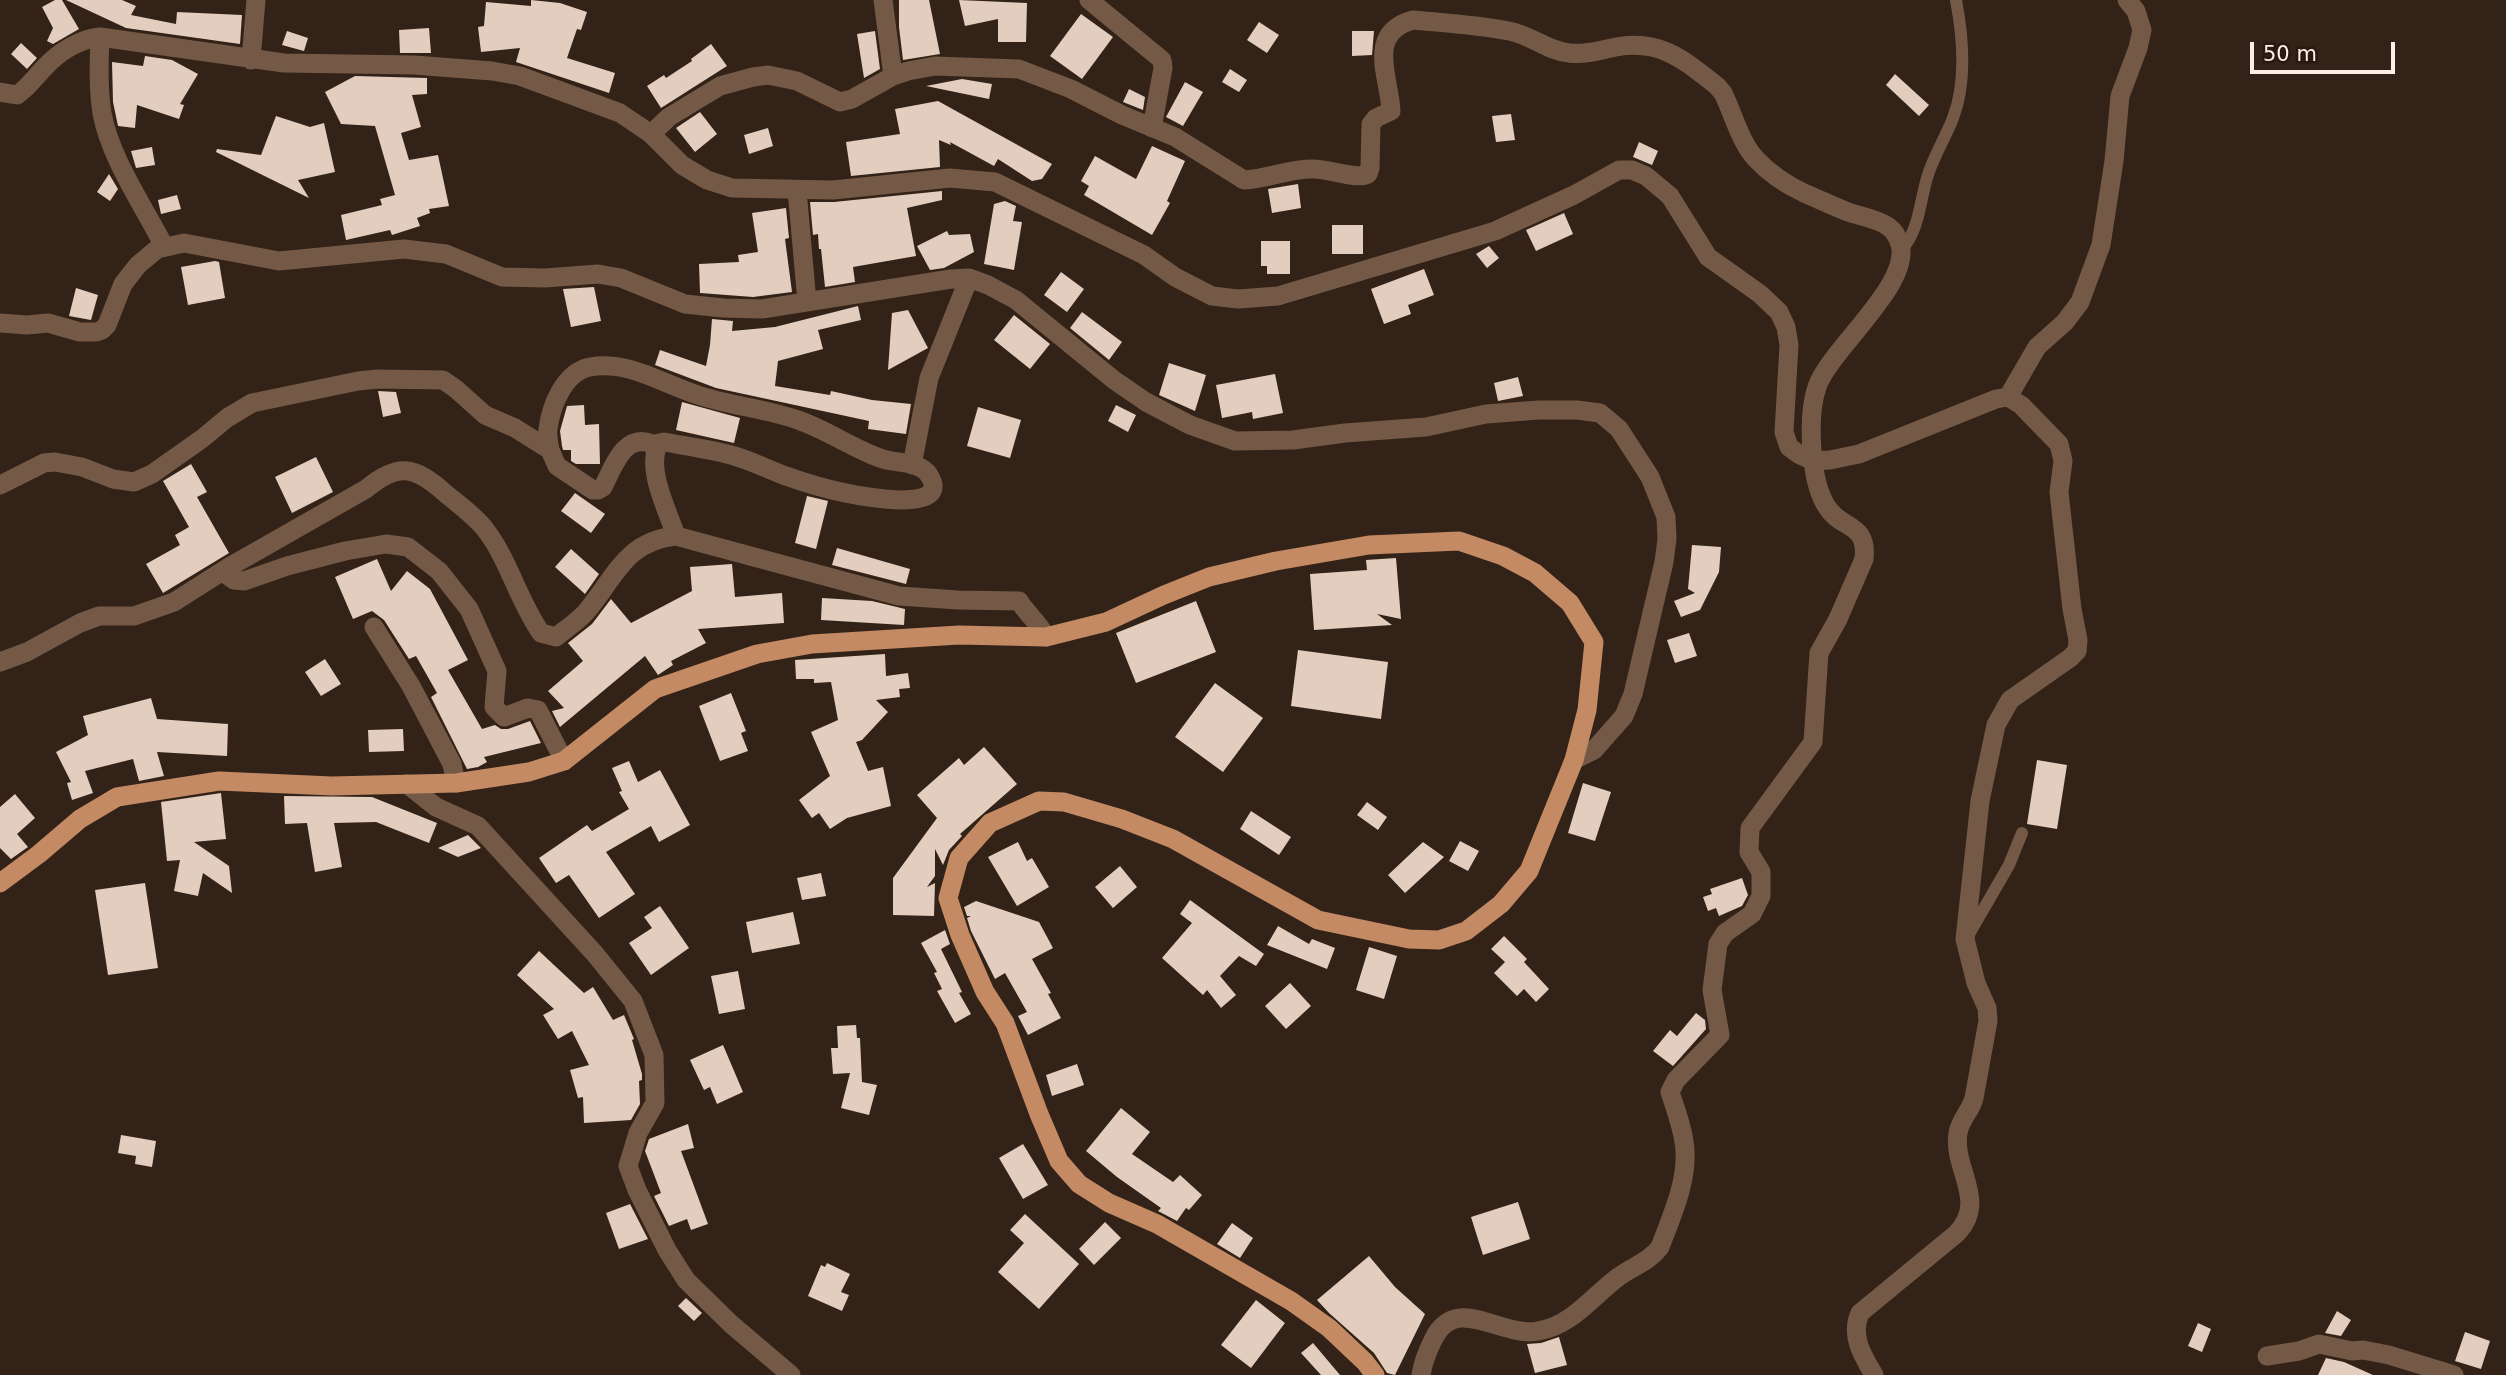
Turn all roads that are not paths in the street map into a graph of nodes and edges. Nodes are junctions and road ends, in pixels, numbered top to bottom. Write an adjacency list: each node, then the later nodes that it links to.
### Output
1 (256, 0): 7 (street)
2 (883, 0): 8 (street)
3 (1089, 0): 10 (street)
4 (1956, 0): 14 (lane)
5 (2127, 0): 18 (street)
6 (100, 37): 7 (street); 9 (street); 13 (street)
7 (251, 60): 11 (street)
8 (893, 76): 10 (street); 11 (street)
9 (0, 92)
10 (1152, 128): 14 (street)
11 (651, 134): 12 (street)
12 (797, 190): 16 (street); 21 (street)
13 (164, 246): 16 (street); 17 (street)
14 (1902, 249): 21 (street)
15 (969, 278): 16 (street); 22 (street); 29 (street)
16 (807, 302)
17 (0, 323)
18 (2008, 397): 21 (street); 35 (street)
19 (550, 450): 20 (street); 22 (street); 23 (street)
20 (654, 450): 22 (street); 24 (street)
21 (1814, 460): 39 (street)
22 (912, 465)
23 (0, 485)
24 (676, 536): 25 (street); 27 (street)
25 (223, 572): 28 (street); 30 (street)
26 (374, 626): 31 (street)
27 (1046, 637): 29 (main road); 30 (main road)
28 (0, 662)
29 (1574, 760): 38 (main road)
30 (564, 761): 31 (main road)
31 (456, 783): 32 (main road)
32 (407, 784): 34 (main road); 37 (street)
33 (2021, 833): 35 (lane)
34 (0, 883)
35 (1965, 939): 40 (street)
36 (2267, 1356): 41 (street)
37 (791, 1375)
38 (1375, 1375)
39 (1421, 1375)
40 (1874, 1375)
41 (2454, 1375)

